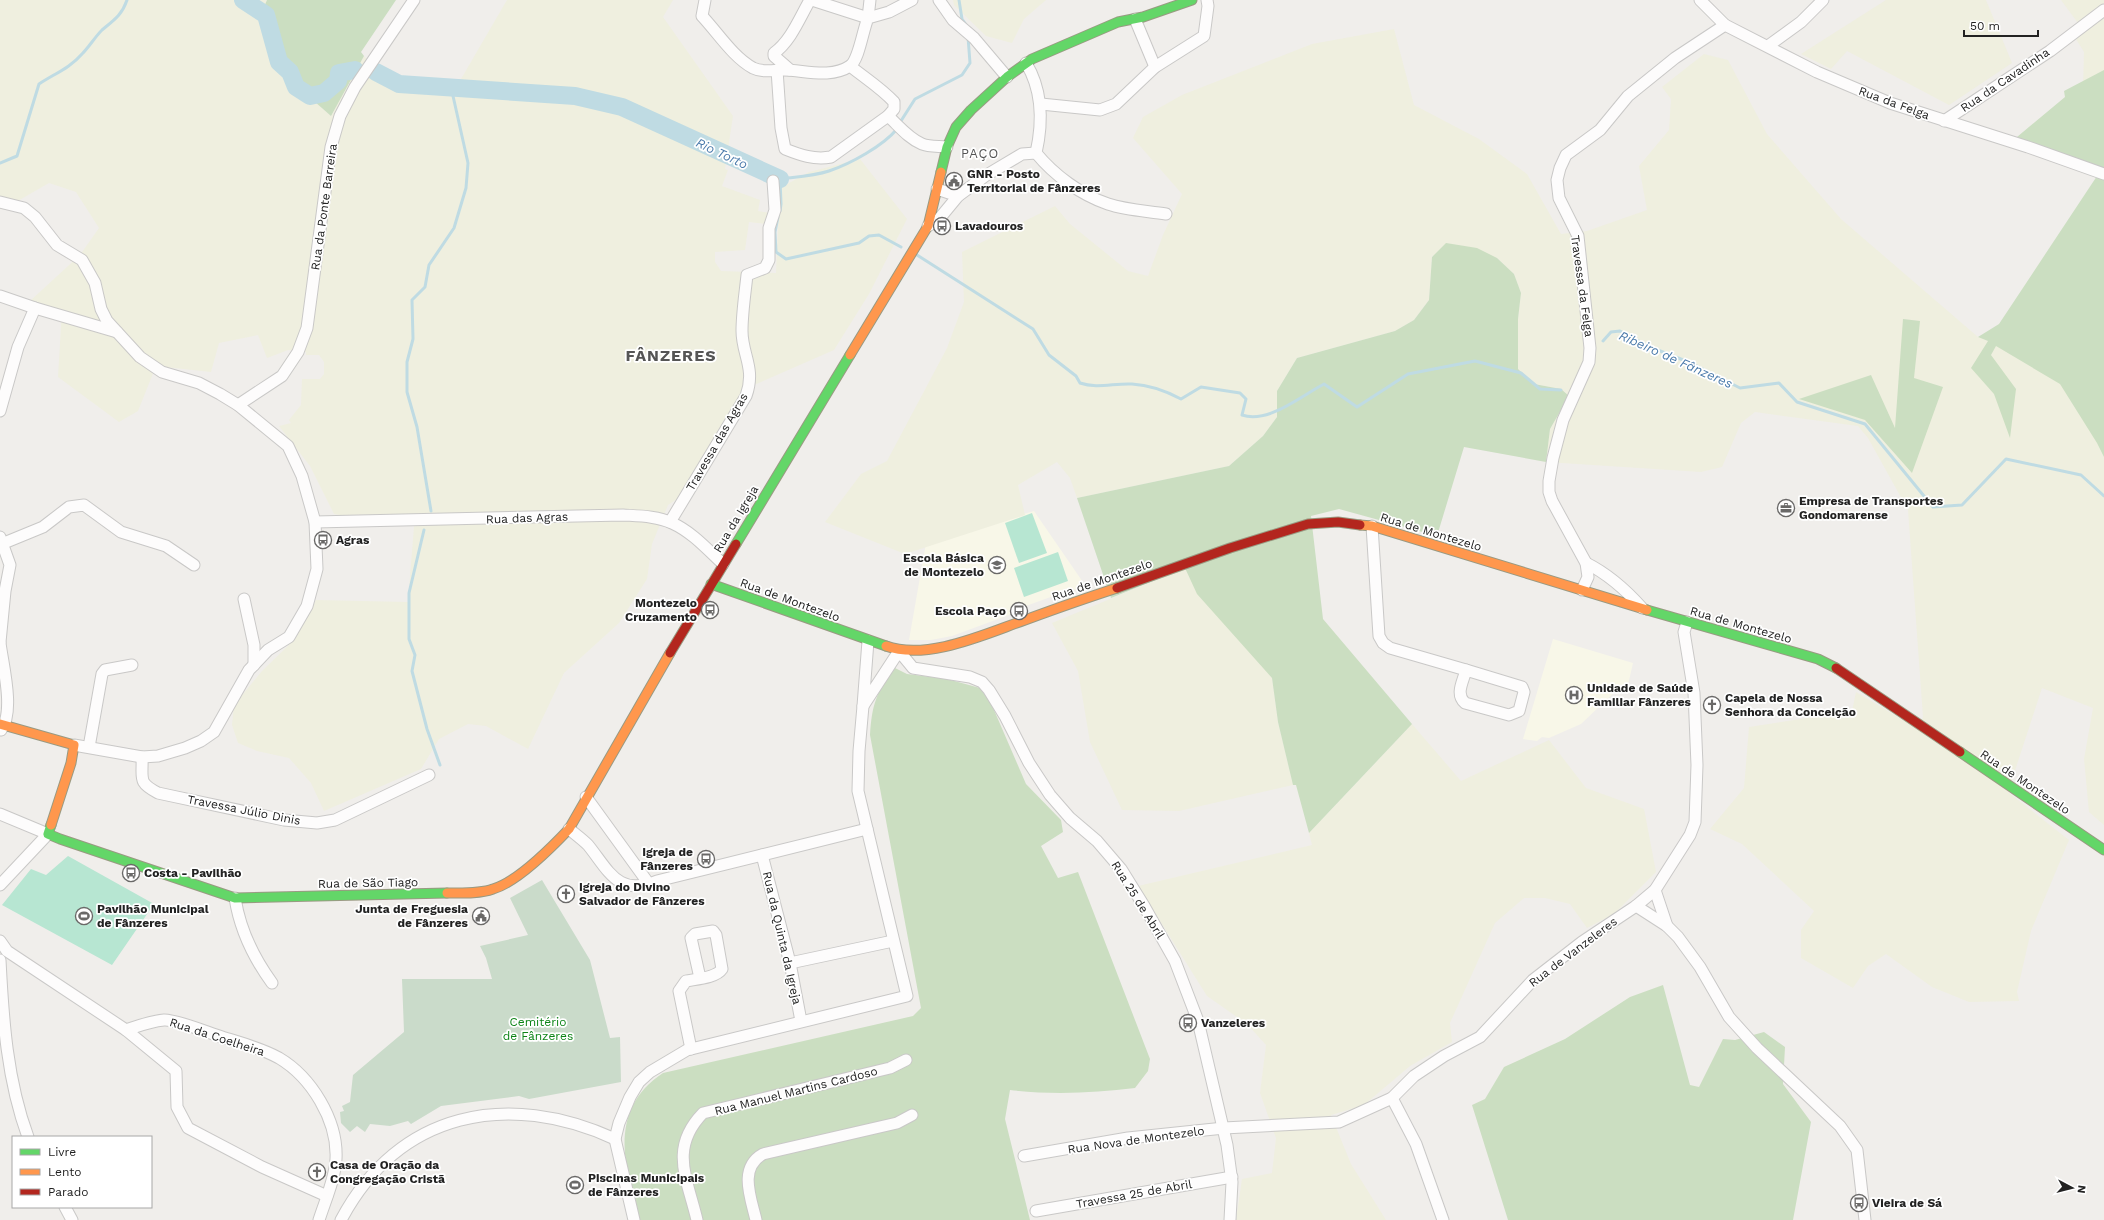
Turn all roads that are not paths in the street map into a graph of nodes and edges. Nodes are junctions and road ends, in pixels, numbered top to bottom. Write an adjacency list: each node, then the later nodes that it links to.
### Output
1 (414, 0): 37 (street, Rua da Ponte Barreira)
2 (705, 0): 19 (street)
3 (811, 0): 12 (street); 20 (street)
4 (870, 0): 12 (street)
5 (912, 0): 12 (street)
6 (939, 0): 21 (street)
7 (1192, 0): 13 (street, Rua da Igreja)
8 (1206, 0): 18 (street)
9 (1700, 0): 14 (street, Rua da Felga)
10 (1823, 0): 15 (street)
11 (2104, 10): 24 (street, Rua da Cavadinha)
12 (868, 18): 17 (street)
13 (1135, 19): 16 (street, Rua da Igreja); 18 (street)
14 (1725, 25): 15 (street, Rua da Felga); 43 (street, Travessa da Felga)
15 (1768, 46): 24 (street, Rua da Felga)
16 (1026, 63): 21 (street, Rua da Igreja); 22 (street)
17 (850, 66): 20 (street); 23 (street)
18 (1155, 66): 22 (street)
19 (777, 70): 20 (street); 23 (street)
20 (790, 70)
21 (1006, 77): 25 (street, Rua da Igreja)
22 (1041, 104): 26 (street)
23 (888, 116): 25 (street)
24 (1944, 121): 27 (street, Rua da Felga)
25 (947, 147): 29 (street, Rua da Igreja)
26 (1036, 153): 30 (street); 32 (street)
27 (2104, 174)
28 (773, 181): 40 (street, Travessa das Agras)
29 (937, 189): 30 (street); 33 (street, Rua da Igreja)
30 (958, 196): 33 (street)
31 (0, 202): 36 (street)
32 (1166, 214)
33 (928, 226): 44 (street, Rua da Igreja)
34 (0, 296): 35 (street)
35 (34, 308): 36 (street); 38 (street)
36 (118, 332): 37 (street)
37 (238, 405): 39 (street)
38 (0, 411)
39 (315, 522): 40 (street, Rua das Agras); 55 (street)
40 (670, 522): 44 (street, Rua das Agras)
41 (1372, 526): 47 (street, Rua de Montezelo); 53 (street, Rua de Montezelo); 56 (street)
42 (2, 540): 45 (street); 52 (street)
43 (1586, 563): 47 (street); 49 (street, Travessa da Felga)
44 (723, 564): 46 (street, Rua da Igreja)
45 (194, 565)
46 (711, 584): 51 (street, Rua de Montezelo); 63 (street, Rua da Igreja)
47 (1582, 590): 49 (street, Rua de Montezelo)
48 (244, 599): 55 (street)
49 (1642, 609): 50 (street, Rua de Montezelo)
50 (1687, 622): 68 (street, Rua de Montezelo); 72 (street, Rua de Vanzeleres)
51 (868, 641): 53 (street, Rua de Montezelo); 57 (street)
52 (0, 642): 58 (street)
53 (899, 651): 57 (street); 88 (street, Rua 25 de Abril)
54 (132, 665): 60 (street)
55 (254, 665): 61 (street)
56 (1466, 670): 56 (street)
57 (863, 706): 66 (street)
58 (2, 727): 59 (street)
59 (74, 744): 60 (street); 67 (street)
60 (90, 747): 61 (street)
61 (142, 757): 62 (street, Travessa Júlio Dinis)
62 (429, 775)
63 (586, 797): 65 (street, Rua da Igreja); 70 (street)
64 (0, 814): 67 (street)
65 (569, 829): 70 (street); 73 (street, Rua de São Tiago)
66 (867, 829): 69 (street); 76 (street)
67 (48, 834): 71 (street); 73 (street, Rua de São Tiago)
68 (2104, 850)
69 (762, 855): 70 (street); 79 (street, Rua da Quinta da Igreja)
70 (649, 884)
71 (0, 885)
72 (1655, 890): 74 (street, Rua de Vanzeleres); 75 (street)
73 (235, 898): 81 (street)
74 (1636, 906): 75 (street); 86 (street, Rua de Vanzeleres)
75 (1667, 926): 104 (street)
76 (893, 940): 79 (street); 82 (street)
77 (0, 941): 83 (street)
78 (0, 960): 89 (street)
79 (790, 963): 82 (street, Rua da Quinta da Igreja)
80 (700, 978): 84 (street)
81 (272, 982)
82 (801, 1021): 84 (street)
83 (126, 1030): 93 (street); 93 (street, Rua da Coelheira)
84 (691, 1049): 90 (street)
85 (906, 1060): 100 (street, Rua Manuel Martins Cardoso)
86 (1392, 1098): 88 (street, Rua de Vanzeleres); 103 (street)
87 (912, 1115): 101 (street)
88 (1224, 1128): 91 (street, Rua Nova de Montezelo); 92 (street, Rua 25 de Abril)
89 (28, 1136)
90 (615, 1139): 98 (street); 99 (street)
91 (1024, 1156)
92 (1232, 1177): 95 (street, Travessa 25 de Abril); 102 (street, Rua 25 de Abril)
93 (327, 1196): 97 (street, Rua da Coelheira)
94 (66, 1208): 96 (street)
95 (1036, 1211)
96 (72, 1220)
97 (319, 1220)
98 (341, 1220)
99 (634, 1220)
100 (697, 1220)
101 (756, 1220)
102 (1230, 1220)
103 (1443, 1220)
104 (1865, 1220)

